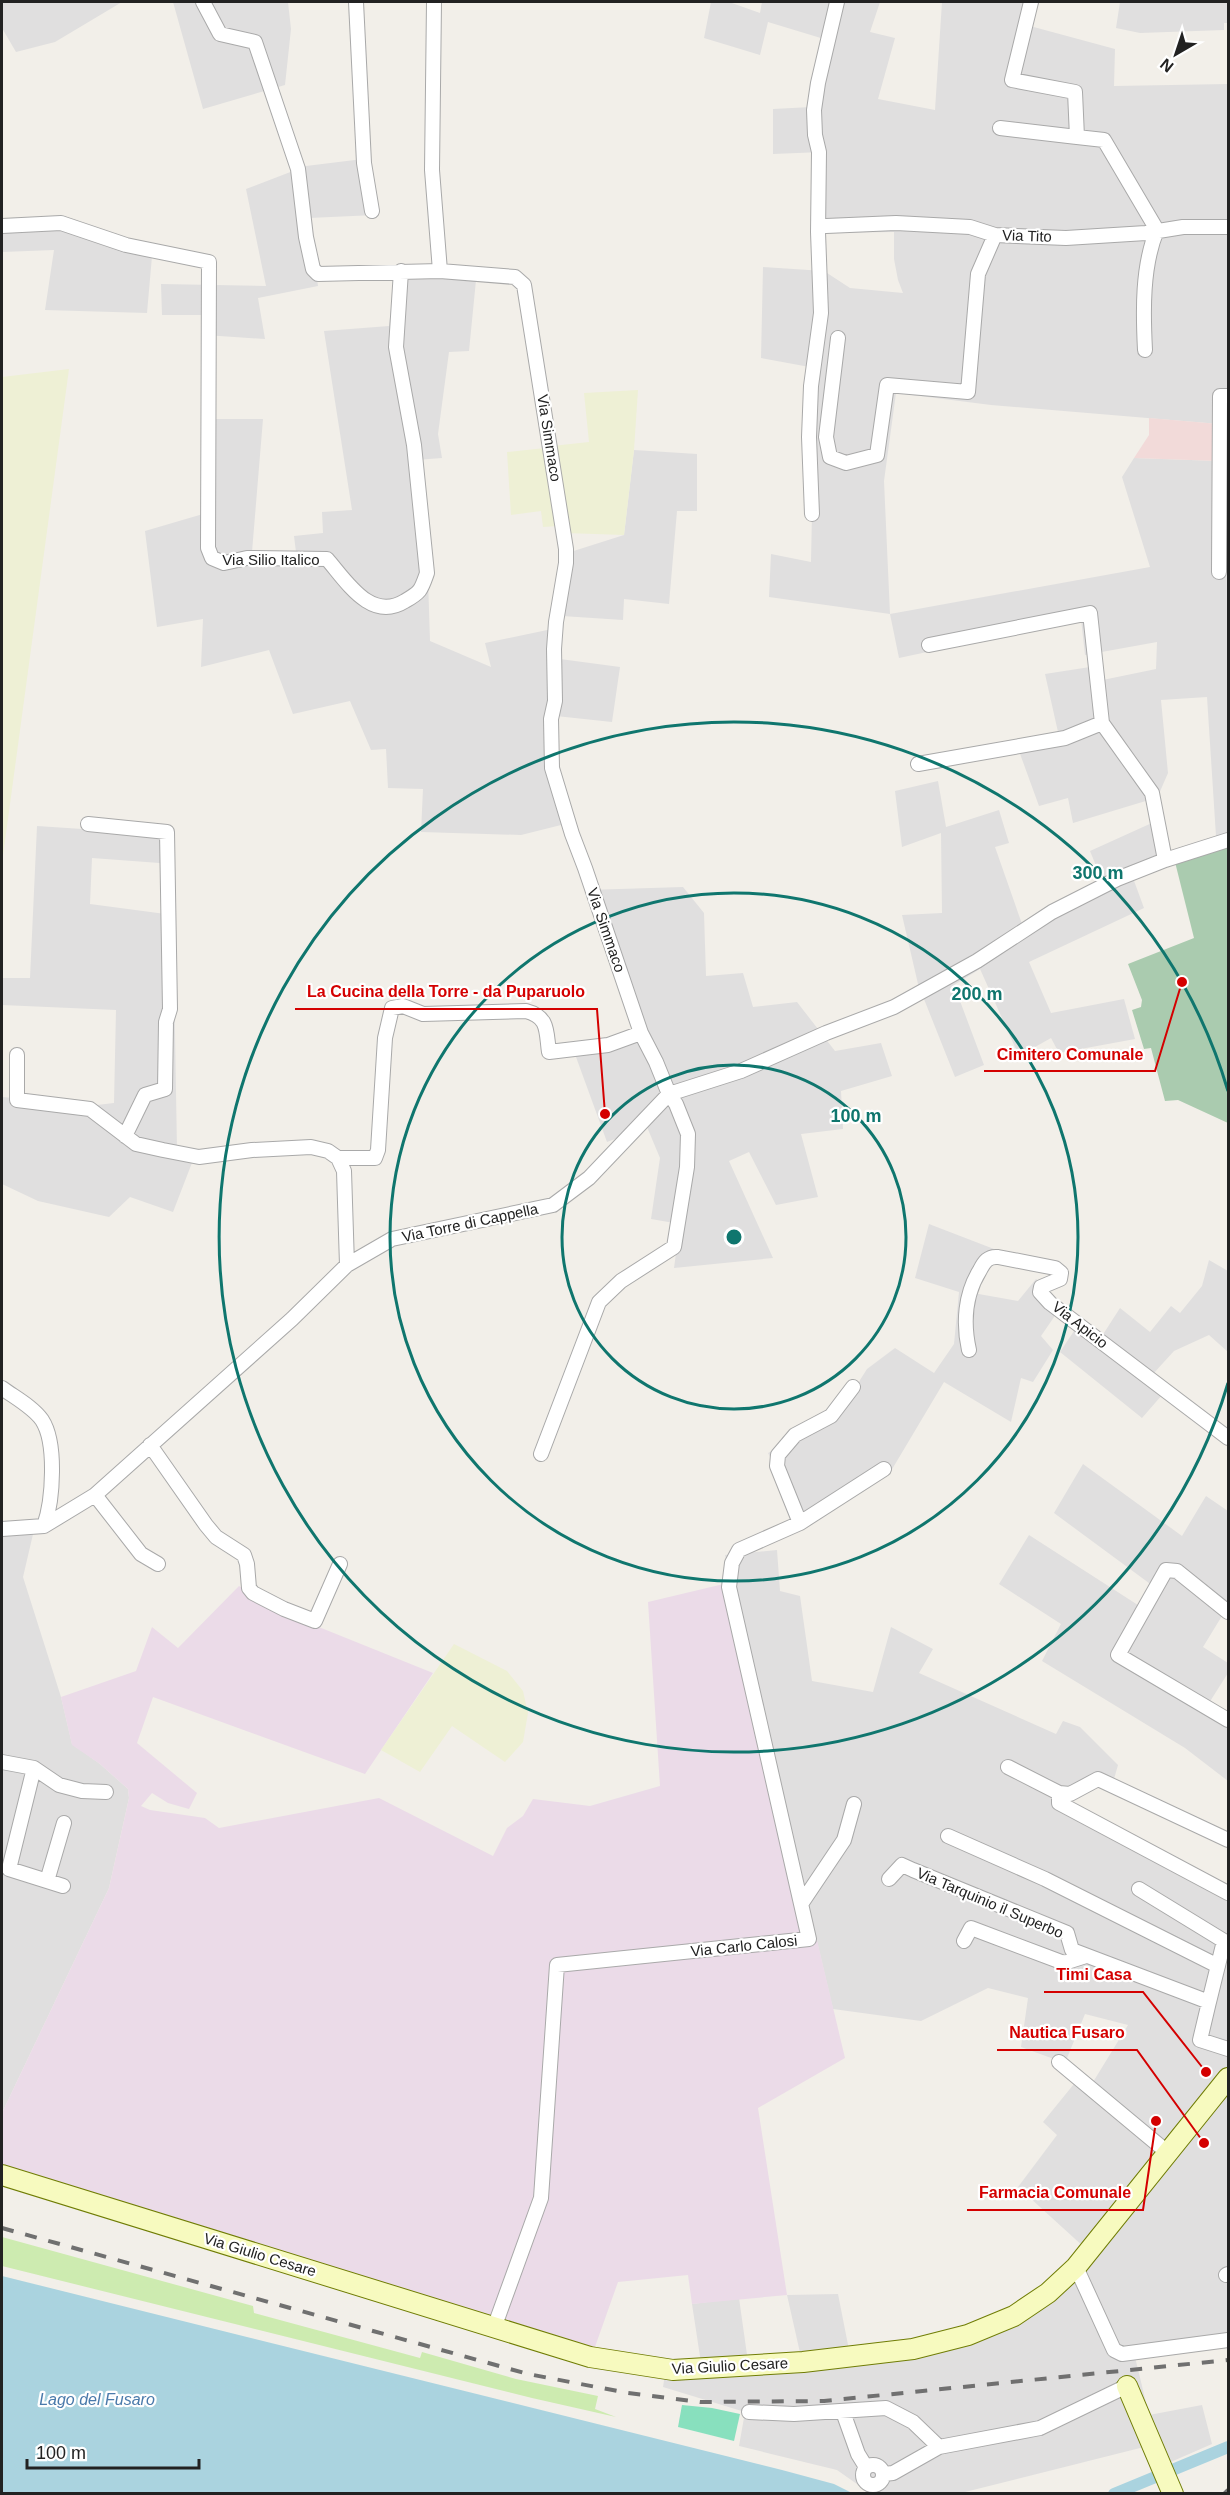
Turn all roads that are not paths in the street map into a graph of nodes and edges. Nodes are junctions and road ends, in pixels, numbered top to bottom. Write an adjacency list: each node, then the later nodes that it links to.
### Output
1 (203, 2): 14 (street, Via Simmaco)
2 (356, 2): 8 (street)
3 (434, 2): 15 (street)
4 (837, 2): 19 (street)
5 (1031, 2): 7 (street)
6 (1000, 128): 7 (street)
7 (1077, 137): 12 (street)
8 (372, 211)
9 (2, 226): 14 (street, Via Silio Italico)
10 (826, 226): 13 (street, Via Tito)
11 (1228, 227): 12 (street, Via Tito)
12 (1157, 230): 13 (street, Via Tito); 17 (street)
13 (995, 235): 16 (street)
14 (401, 271): 15 (street, Via Simmaco)
15 (440, 271): 27 (street, Via Simmaco)
16 (838, 338)
17 (1144, 350)
18 (1228, 396): 20 (street)
19 (812, 514)
20 (1219, 572)
21 (928, 645): 22 (street)
22 (1102, 723): 23 (street); 26 (street)
23 (918, 764)
24 (88, 824): 30 (street)
25 (1228, 840): 26 (street, Via Torre di Cappella)
26 (1165, 860): 29 (street, Via Torre di Cappella)
27 (641, 1033): 29 (street, Via Simmaco); 31 (street)
28 (17, 1055): 30 (street)
29 (669, 1094): 32 (street, Via Torre di Cappella); 38 (street, Via Simmaco)
30 (125, 1136): 31 (street)
31 (338, 1158): 32 (street)
32 (347, 1265): 37 (street, Via Torre di Cappella)
33 (969, 1350): 36 (street, Via Apicio)
34 (853, 1387): 41 (street)
35 (2, 1388): 42 (street)
36 (1228, 1438)
37 (150, 1445): 40 (street, Via Torre di Cappella); 45 (street)
38 (541, 1454)
39 (884, 1469): 41 (street, Via Carlo Calosi)
40 (95, 1495): 42 (street, Via Torre di Cappella); 44 (street)
41 (800, 1523): 62 (street, Via Carlo Calosi)
42 (44, 1526): 43 (street, Via Torre di Cappella)
43 (2, 1529)
44 (158, 1564)
45 (340, 1564)
46 (1228, 1612): 47 (street)
47 (1228, 1720)
48 (2, 1762): 50 (street)
49 (1008, 1767): 52 (street)
50 (34, 1768): 51 (street); 58 (street)
51 (106, 1792)
52 (1059, 1793): 56 (street); 61 (street)
53 (854, 1804): 62 (street)
54 (64, 1823): 58 (street)
55 (948, 1836): 65 (street)
56 (1228, 1840)
57 (889, 1879): 64 (street, Via Tarquinio il Superbo)
58 (47, 1881): 59 (street)
59 (63, 1886)
60 (1139, 1889): 65 (street)
61 (1228, 1893)
62 (801, 1904): 73 (street, Via Carlo Calosi)
63 (964, 1941): 64 (street, Via Tarquinio il Superbo)
64 (1086, 1956): 66 (street, Via Tarquinio il Superbo)
65 (1218, 1966): 66 (street)
66 (1209, 2002): 67 (street)
67 (1228, 2049)
68 (1059, 2062): 70 (street)
69 (1228, 2078): 70 (street, Via Giulio Cesare)
70 (1167, 2152): 72 (street, Via Giulio Cesare)
71 (2, 2175): 73 (street, Via Giulio Cesare)
72 (1076, 2266): 73 (street, Via Giulio Cesare); 74 (street)
73 (494, 2328)
74 (1228, 2340)
75 (1127, 2386): 78 (street); 79 (street)
76 (749, 2412): 77 (street)
77 (843, 2412): 78 (street); 78 (street)
78 (939, 2447)
79 (1167, 2480)

